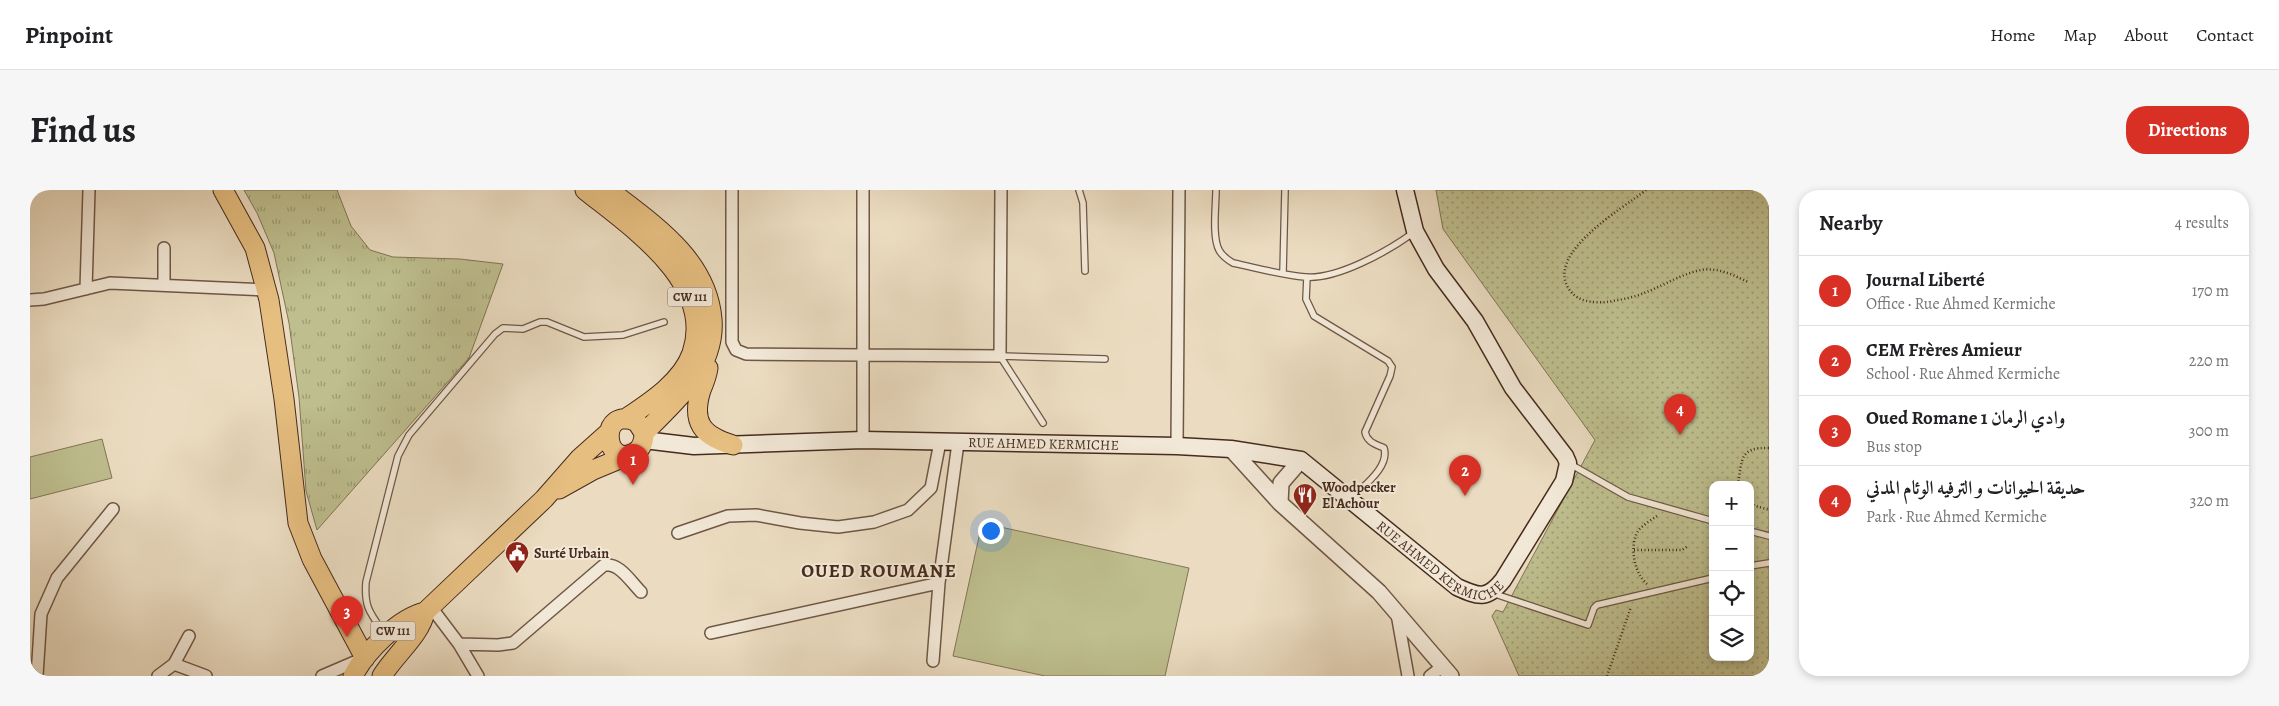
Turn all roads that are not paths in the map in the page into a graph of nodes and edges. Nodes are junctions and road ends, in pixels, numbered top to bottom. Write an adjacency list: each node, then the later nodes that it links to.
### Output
1 (89, 190): 19 (street)
2 (223, 190): 20 (main road)
3 (585, 190): 27 (main road, CW 111)
4 (609, 190): 24 (main road)
5 (732, 190): 23 (street)
6 (863, 190): 23 (street)
7 (1001, 190): 25 (street)
8 (1079, 190): 15 (lane)
9 (1179, 190): 35 (street)
10 (1216, 190): 16 (lane)
11 (1285, 190): 16 (lane)
12 (1405, 190): 13 (main road)
13 (1415, 231): 17 (lane); 39 (main road)
14 (164, 248): 18 (street)
15 (1085, 271)
16 (1283, 273): 17 (lane)
17 (1307, 277): 41 (lane)
18 (164, 285): 19 (street); 20 (street)
19 (86, 289): 21 (street)
20 (266, 290): 60 (main road)
21 (30, 300)
22 (664, 322): 58 (lane)
23 (864, 354): 25 (street); 31 (street)
24 (707, 356): 30 (main road); 34 (main road)
25 (1000, 356): 26 (lane); 28 (lane)
26 (1105, 359)
27 (625, 419): 29 (main road); 30 (main road)
28 (1043, 424)
29 (608, 433): 37 (main road); 40 (main road, CW 111)
30 (644, 436): 34 (main road, RUE AHMED KERMICHE); 37 (main road)
31 (864, 440): 32 (main road, RUE AHMED KERMICHE); 34 (main road, RUE AHMED KERMICHE)
32 (940, 442): 33 (main road, RUE AHMED KERMICHE); 46 (street)
33 (958, 443): 35 (main road, RUE AHMED KERMICHE); 51 (street)
34 (732, 445)
35 (1177, 446): 36 (main road, RUE AHMED KERMICHE)
36 (1231, 449): 38 (main road, RUE AHMED KERMICHE); 42 (street)
37 (628, 455): 40 (main road)
38 (1301, 460): 41 (main road, RUE AHMED KERMICHE); 42 (street)
39 (1568, 463): 44 (lane); 53 (main road, RUE AHMED KERMICHE)
40 (544, 499): 54 (main road, CW 111)
41 (1351, 499): 53 (main road, RUE AHMED KERMICHE)
42 (1280, 503): 55 (street)
43 (113, 509): 65 (street)
44 (1709, 520)
45 (1754, 532): 47 (lane)
46 (678, 533)
47 (1769, 536)
48 (1769, 562): 49 (lane)
49 (1754, 565)
50 (1709, 579): 53 (lane)
51 (939, 583): 56 (street); 61 (street)
52 (641, 592): 59 (street)
53 (1491, 593)
54 (428, 609): 58 (main road, CW 111); 59 (street); 64 (main road)
55 (1397, 614): 63 (street); 71 (street)
56 (711, 634)
57 (189, 636): 62 (street)
58 (386, 636): 60 (main road, CW 111)
59 (459, 644): 70 (street)
60 (365, 658): 68 (street); 69 (main road, CW 111)
61 (933, 661)
62 (174, 664): 66 (street); 67 (street)
63 (1447, 671): 72 (street)
64 (385, 674)
65 (37, 676)
66 (158, 676)
67 (206, 676)
68 (322, 676)
69 (353, 676)
70 (478, 676)
71 (1408, 676)
72 (1430, 676)

